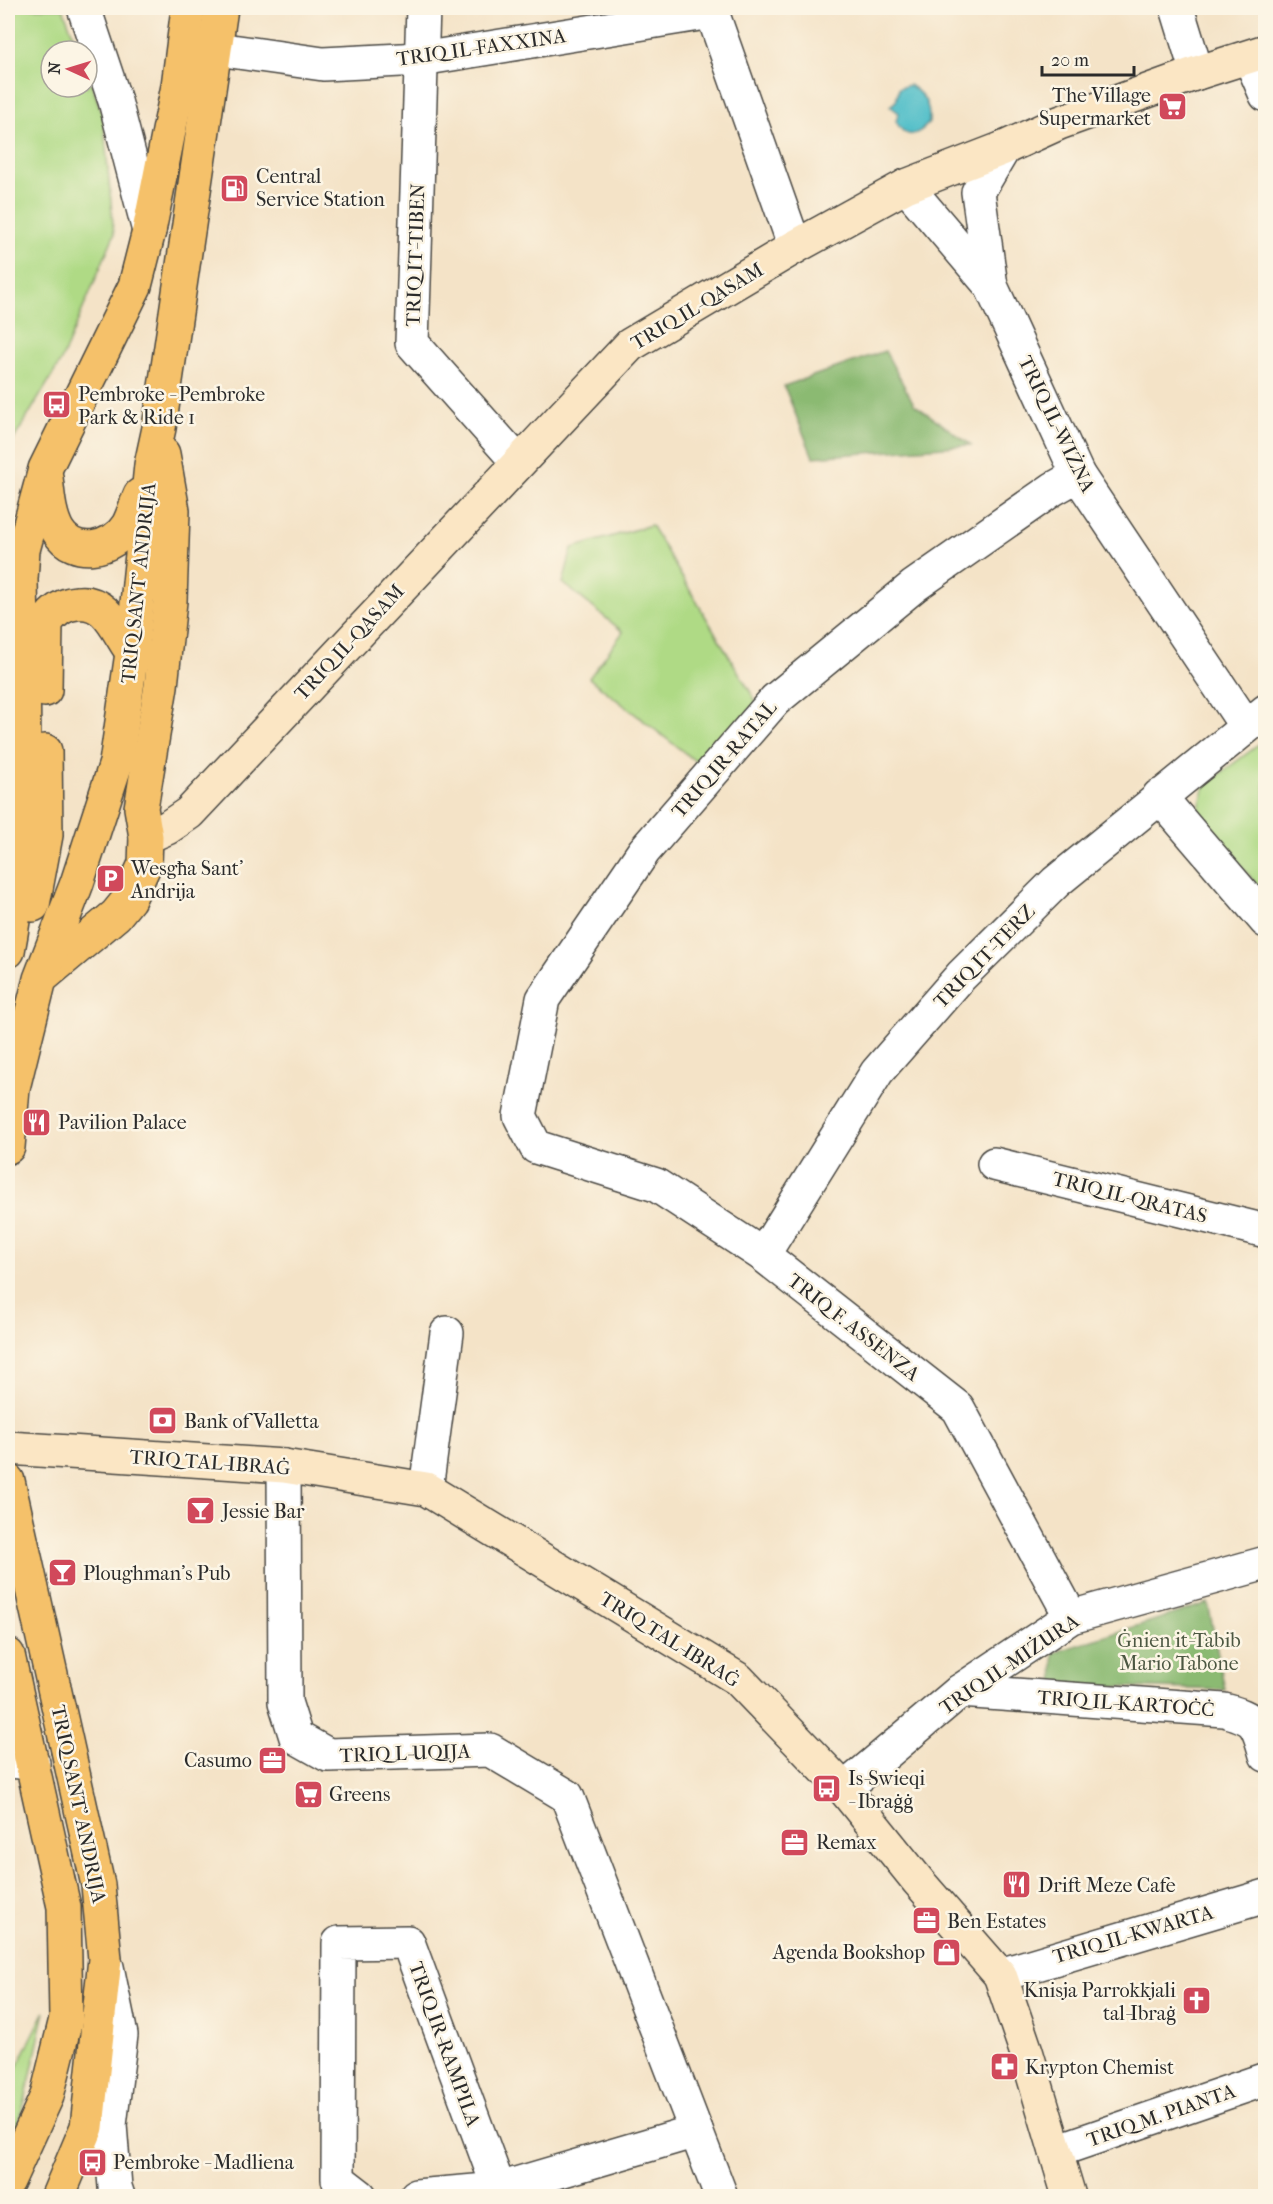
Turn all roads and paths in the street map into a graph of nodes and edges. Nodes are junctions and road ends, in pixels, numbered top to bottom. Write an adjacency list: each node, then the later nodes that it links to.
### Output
1 (84, 8): 13 (street)
2 (188, 8): 13 (highway)
3 (221, 8): 6 (highway, TRIQ SANT' ANDRIJA)
4 (423, 8): 8 (street, TRIQ IT-TIBEN)
5 (1177, 8): 9 (street)
6 (217, 50): 8 (street, TRIQ IL-FAXXINA); 16 (highway, TRIQ SANT' ANDRIJA)
7 (1258, 55): 9 (main road, TRIQ IL-QASAM); 10 (street)
8 (421, 59): 14 (street, TRIQ IL-FAXXINA); 17 (street, TRIQ IT-TIBEN)
9 (1197, 73): 11 (main road, TRIQ IL-QASAM)
10 (1266, 94)
11 (1004, 148): 12 (main road, TRIQ IL-QASAM); 15 (street)
12 (906, 186): 14 (main road, TRIQ IL-QASAM); 15 (street, TRIQ IL-WIŻNA)
13 (149, 231): 19 (highway)
14 (795, 247): 17 (main road, TRIQ IL-QASAM)
15 (991, 286): 20 (street, TRIQ IL-WIŻNA)
16 (159, 429): 18 (highway, TRIQ SANT' ANDRIJA); 22 (highway)
17 (518, 462): 25 (main road, TRIQ IL-QASAM)
18 (151, 465): 19 (highway); 21 (highway, TRIQ SANT' ANDRIJA)
19 (45, 469): 27 (highway)
20 (1078, 475): 23 (street, TRIQ IL-WIŻNA); 30 (street, TRIQ IR-RATAL)
21 (132, 653): 22 (highway); 28 (highway); 29 (highway, TRIQ SANT' ANDRIJA)
22 (161, 686): 25 (highway)
23 (1256, 718): 24 (street, TRIQ IT-TERZ)
24 (1159, 796): 26 (street); 34 (street, TRIQ IT-TERZ)
25 (146, 837): 29 (highway)
26 (1266, 921)
27 (8, 951)
28 (8, 964)
29 (40, 979): 31 (highway, TRIQ SANT' ANDRIJA)
30 (536, 1147): 34 (street, TRIQ F. ASSENZA)
31 (8, 1148)
32 (994, 1164): 33 (street, TRIQ IL-QRATAS)
33 (1266, 1231)
34 (763, 1255): 41 (street, TRIQ F. ASSENZA)
35 (447, 1333): 39 (street)
36 (8, 1448): 37 (main road, TRIQ TAL-IBRAĠ)
37 (284, 1466): 39 (main road, TRIQ TAL-IBRAĠ); 51 (street, TRIQ L-UQIJA)
38 (8, 1481): 48 (highway, TRIQ SANT' ANDRIJA)
39 (426, 1489): 46 (main road, TRIQ TAL-IBRAĠ)
40 (1266, 1563): 41 (street, TRIQ IL-MIŻURA)
41 (1071, 1617): 43 (street, TRIQ IL-MIŻURA)
42 (8, 1655): 45 (highway, TRIQ SANT' ANDRIJA)
43 (960, 1691): 44 (street, TRIQ IL-KARTOĊĊ); 46 (street, TRIQ IL-MIŻURA)
44 (1266, 1755)
45 (20, 1762): 53 (highway, TRIQ SANT' ANDRIJA)
46 (844, 1789): 49 (main road, TRIQ TAL-IBRAĠ)
47 (1266, 1896): 49 (street, TRIQ IL-KWARTA)
48 (105, 1959): 55 (highway, TRIQ SANT' ANDRIJA); 56 (street)
49 (1000, 1975): 52 (main road, TRIQ TAL-IBRAĠ)
50 (1266, 2079): 52 (street, TRIQ M. PIANTA)
51 (696, 2131): 54 (street); 59 (street, TRIQ L-UQIJA)
52 (1056, 2151): 60 (main road, TRIQ TAL-IBRAĠ)
53 (8, 2181)
54 (499, 2190): 57 (street, TRIQ IR-RAMPILA); 58 (street)
55 (58, 2196)
56 (118, 2196)
57 (360, 2196)
58 (416, 2196)
59 (721, 2196)
60 (1069, 2196)

